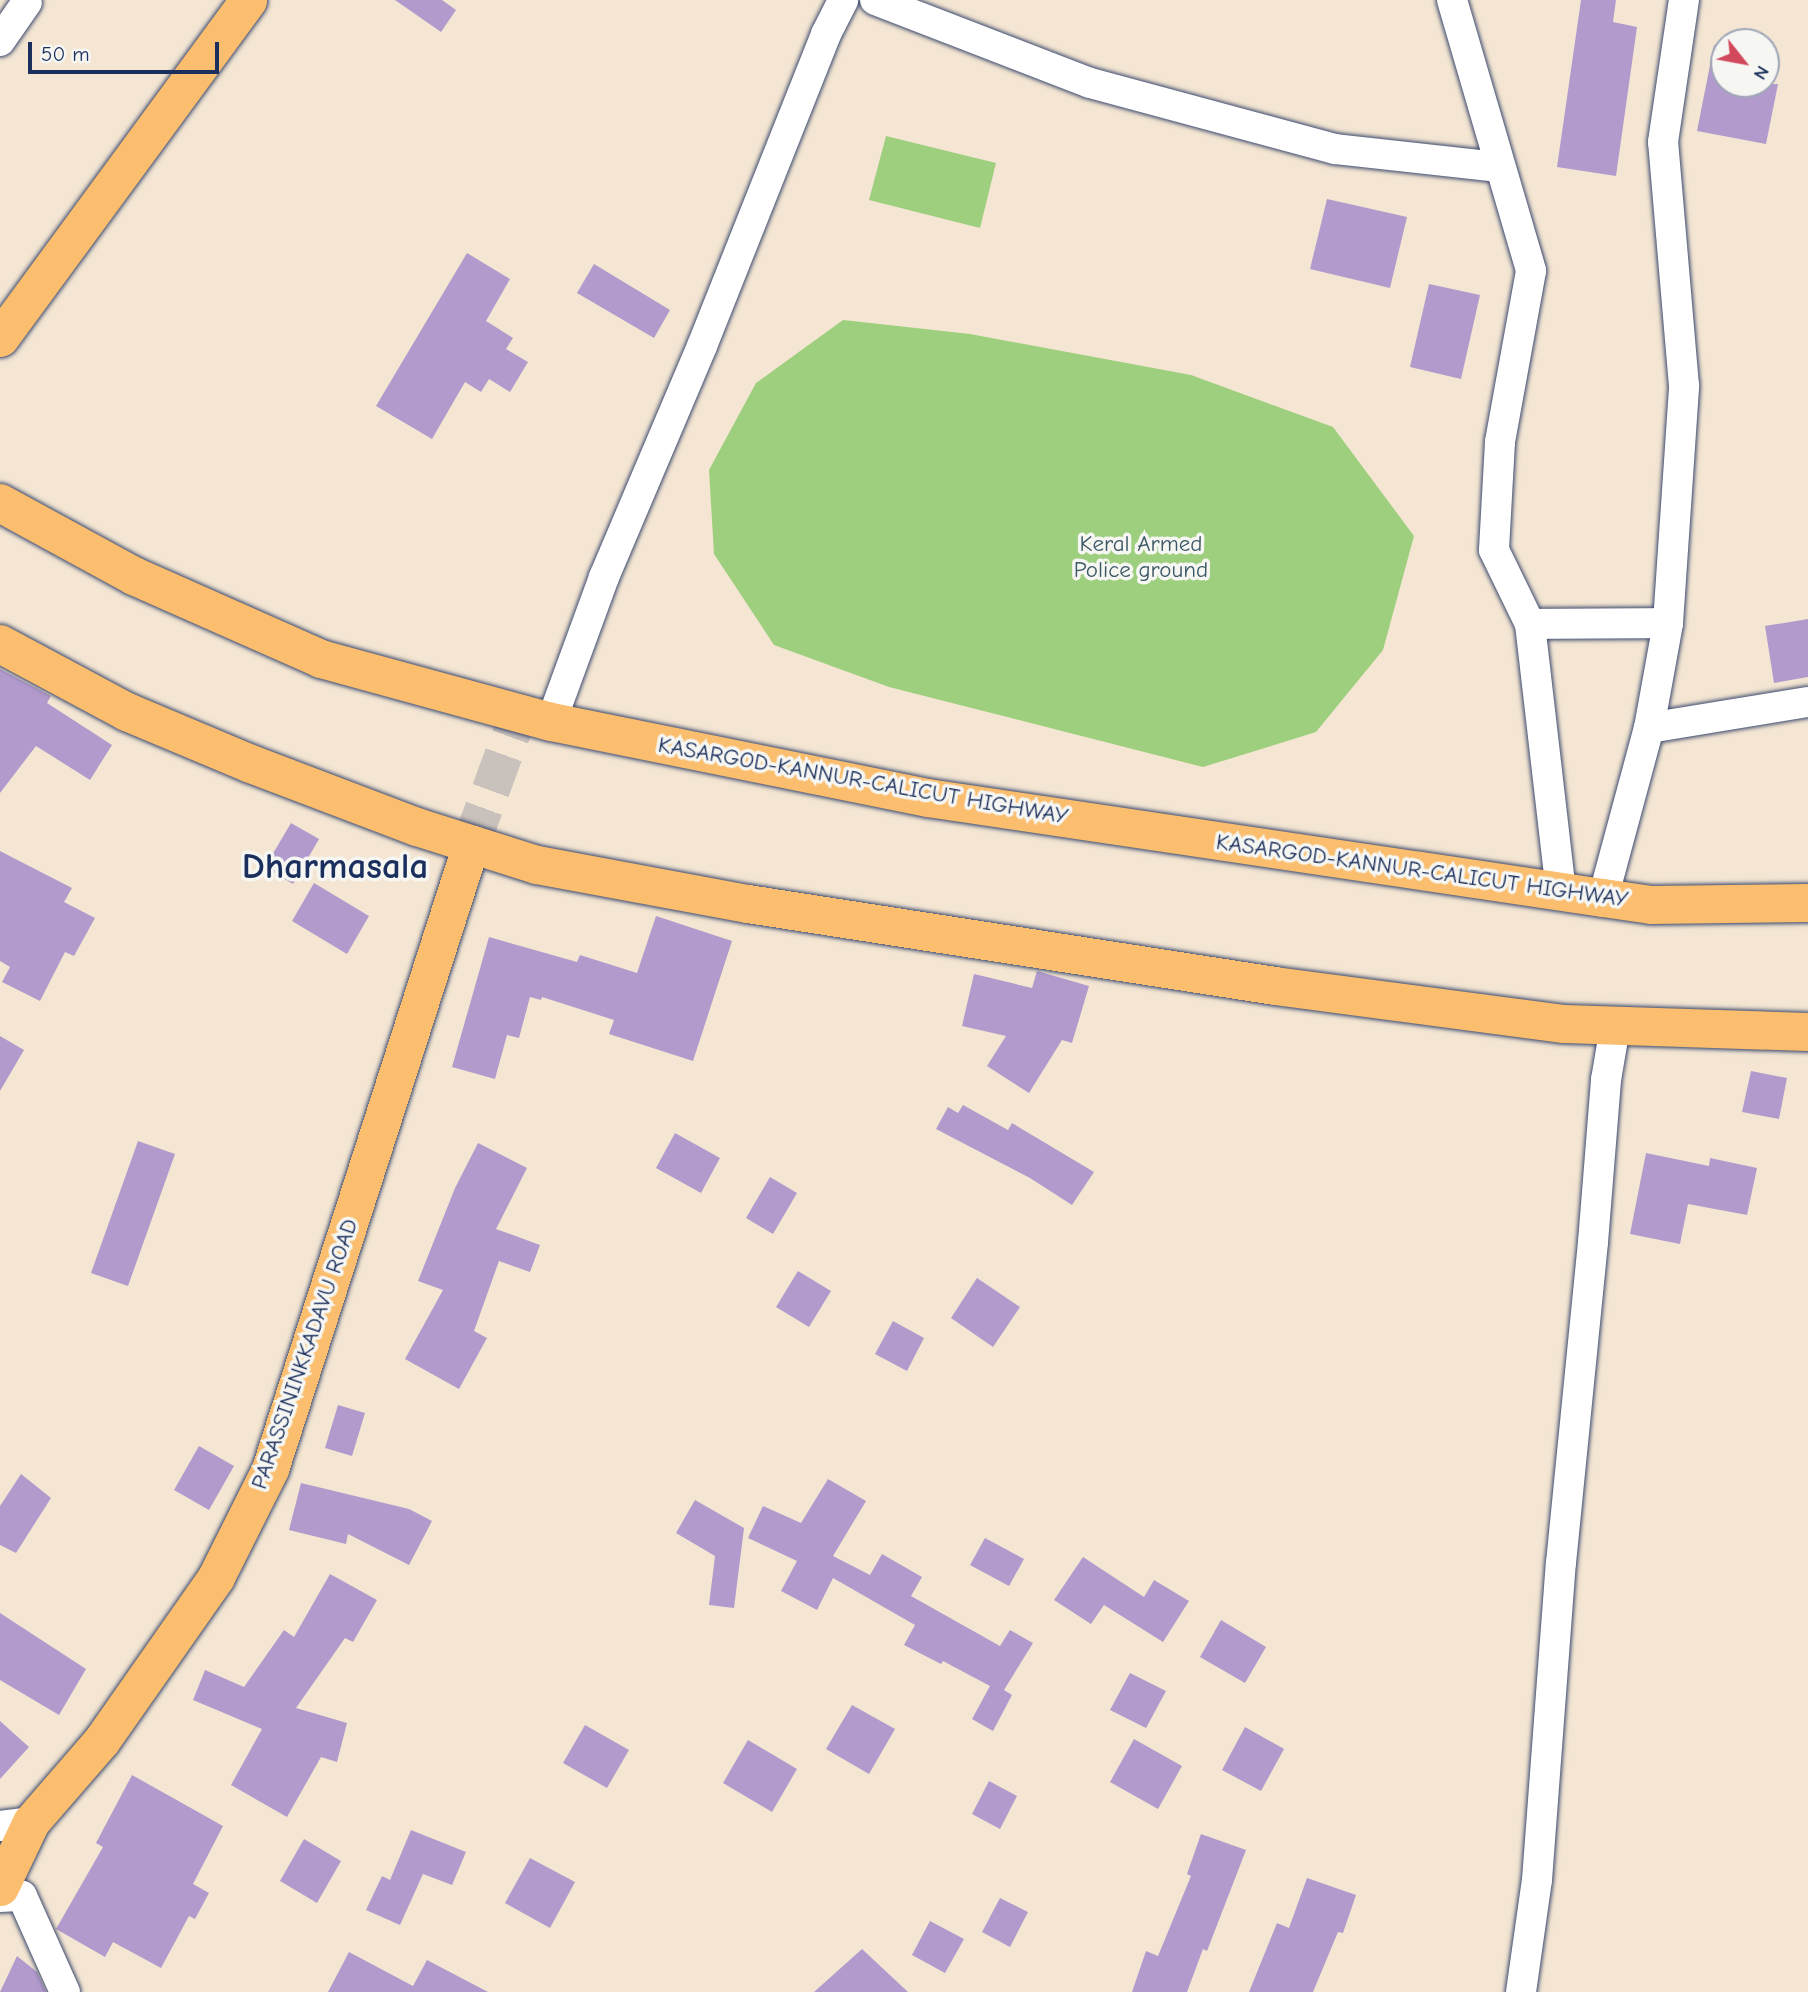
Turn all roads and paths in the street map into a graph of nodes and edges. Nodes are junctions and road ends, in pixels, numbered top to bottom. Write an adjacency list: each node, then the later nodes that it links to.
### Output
1 (248, 0): 9 (main road)
2 (844, 0): 15 (street)
3 (875, 0): 8 (street)
4 (1452, 0): 8 (street)
5 (1684, 0): 11 (street)
6 (27, 2): 7 (street)
7 (0, 41)
8 (1499, 167): 12 (street)
9 (0, 338)
10 (0, 503): 15 (highway, KASARGOD-KANNUR-CALICUT HIGHWAY)
11 (1668, 623): 12 (street); 16 (street)
12 (1530, 624): 18 (street)
13 (0, 644): 17 (highway)
14 (1808, 702): 16 (street)
15 (551, 722): 18 (highway, KASARGOD-KANNUR-CALICUT HIGHWAY)
16 (1649, 728): 19 (street)
17 (471, 844): 21 (highway); 23 (main road, PARASSININKKADAVU ROAD)
18 (1561, 892): 19 (highway, KASARGOD-KANNUR-CALICUT HIGHWAY)
19 (1603, 898): 20 (highway, KASARGOD-KANNUR-CALICUT HIGHWAY)
20 (1808, 903)
21 (1615, 1027): 22 (highway); 27 (street)
22 (1808, 1032)
23 (15, 1824): 24 (main road, PARASSININKKADAVU ROAD)
24 (0, 1887)
25 (0, 1897): 26 (street)
26 (65, 1992)
27 (1521, 1992)

